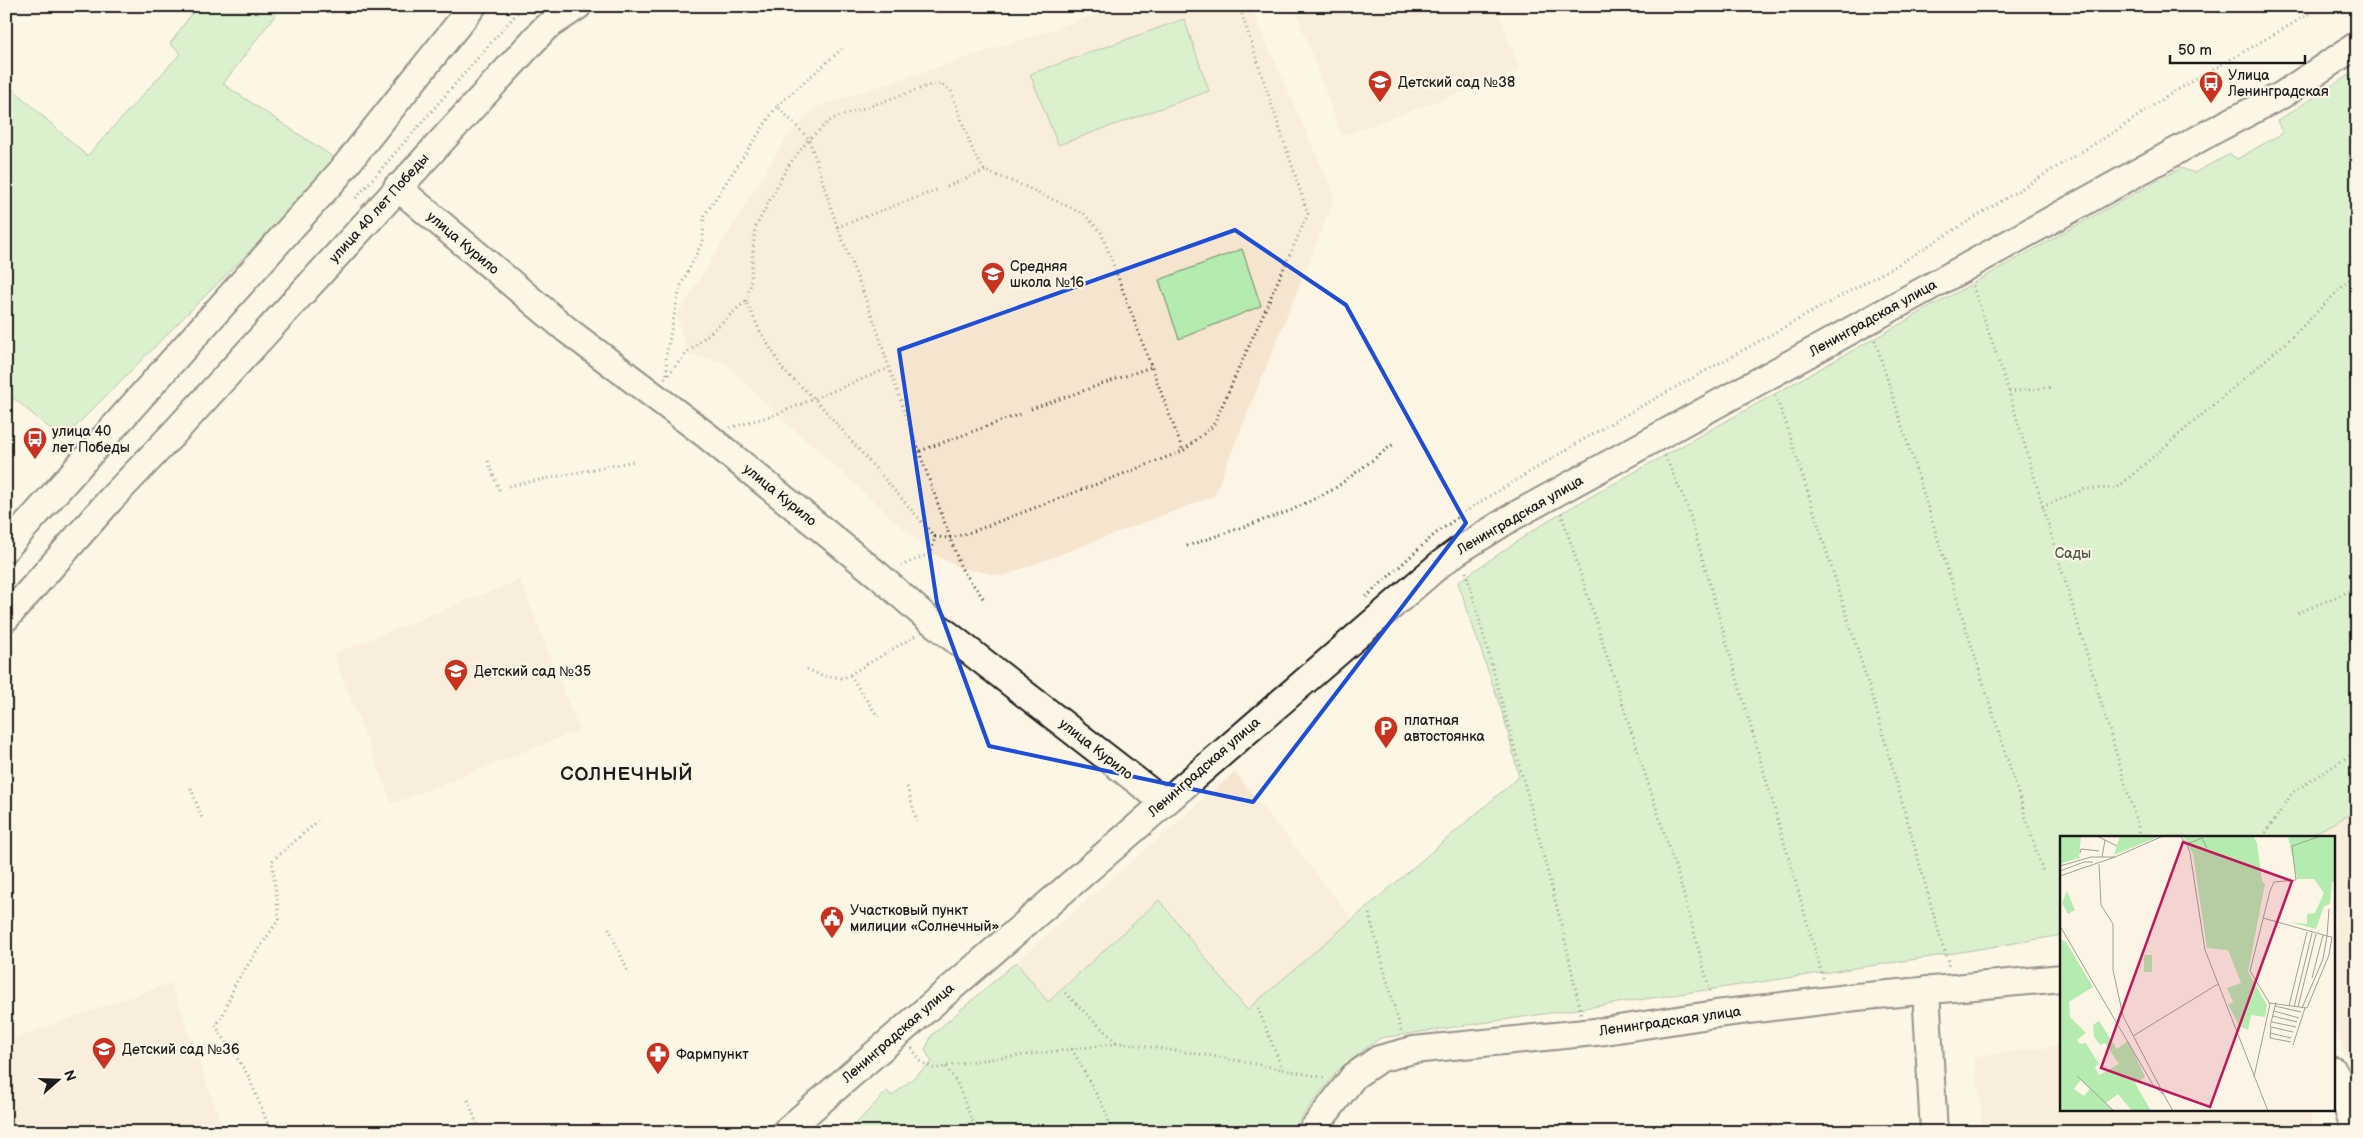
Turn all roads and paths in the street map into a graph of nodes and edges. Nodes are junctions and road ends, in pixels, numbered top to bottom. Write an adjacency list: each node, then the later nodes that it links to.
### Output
1 (473, 6): 40 (street)
2 (578, 6): 10 (street, улица 40 лет Победы)
3 (1239, 6): 30 (path)
4 (2357, 44): 13 (street, Ленинградская улица)
5 (842, 49): 6 (path)
6 (776, 106): 7 (path); 20 (path)
7 (809, 139): 8 (path); 12 (path); 15 (path)
8 (985, 171): 9 (path); 17 (path)
9 (947, 186)
10 (397, 187): 20 (street, улица Курило); 46 (street, улица 40 лет Победы)
11 (937, 190): 12 (path)
12 (837, 227): 18 (path)
13 (1961, 269): 16 (street, Ленинградская улица); 22 (path)
14 (2357, 272): 36 (path)
15 (746, 300): 20 (path); 23 (path)
16 (1868, 321): 19 (street, Ленинградская улица); 60 (path)
17 (1151, 367): 24 (path); 30 (path)
18 (889, 368): 23 (path); 29 (path)
19 (1766, 377): 27 (street, Ленинградская улица); 65 (path)
20 (660, 384): 26 (street, улица Курило)
21 (2051, 387): 22 (path)
22 (2009, 392): 36 (path)
23 (815, 400): 26 (path); 37 (path)
24 (1032, 409)
25 (1020, 414): 29 (path)
26 (706, 435): 42 (street, улица Курило)
27 (1657, 437): 35 (street, Ленинградская улица); 67 (path)
28 (1395, 443): 39 (path)
29 (920, 451): 38 (path)
30 (1183, 451): 38 (path)
31 (488, 461): 34 (path)
32 (635, 461): 33 (path)
33 (509, 486)
34 (499, 490)
35 (1554, 494): 41 (street, Ленинградская улица); 69 (path)
36 (2042, 507): 58 (path)
37 (935, 537): 38 (path); 42 (path)
38 (951, 538): 44 (path)
39 (1188, 546)
40 (6, 548)
41 (1458, 551): 54 (street, Ленинградская улица); 71 (path)
42 (878, 575): 47 (street, улица Курило)
43 (2357, 588): 45 (path)
44 (983, 598)
45 (2298, 614)
46 (6, 618)
47 (935, 624): 49 (path); 54 (street, улица Курило)
48 (807, 669): 49 (path)
49 (850, 675): 50 (path)
50 (878, 717)
51 (2357, 751): 59 (path)
52 (907, 787): 57 (path)
53 (191, 788): 55 (path)
54 (1164, 802): 70 (street, Ленинградская улица)
55 (203, 821)
56 (318, 821): 80 (path)
57 (917, 821)
58 (2141, 836)
59 (2264, 836)
60 (2043, 872)
61 (1370, 914): 74 (path)
62 (609, 928): 63 (path)
63 (629, 974)
64 (2060, 978): 65 (street, Ленинградская улица)
65 (1935, 990): 67 (street, Ленинградская улица); 86 (street)
66 (1066, 993): 72 (path)
67 (1829, 1000): 69 (street, Ленинградская улица)
68 (1258, 1008): 76 (path)
69 (1716, 1014): 71 (street, Ленинградская улица)
70 (902, 1030): 75 (path); 82 (street, Ленинградская улица)
71 (1586, 1032): 74 (street, Ленинградская улица)
72 (1118, 1043): 73 (path); 76 (path)
73 (1072, 1049): 75 (path); 84 (path)
74 (1397, 1053): 78 (street, Ленинградская улица)
75 (946, 1067): 83 (path)
76 (1282, 1069): 78 (path)
77 (2336, 1077): 87 (street)
78 (1348, 1082): 85 (street, Ленинградская улица)
79 (468, 1100): 81 (path)
80 (271, 1132)
81 (480, 1132)
82 (785, 1132)
83 (977, 1132)
84 (1112, 1132)
85 (1311, 1132)
86 (1934, 1132)
87 (2356, 1132)

